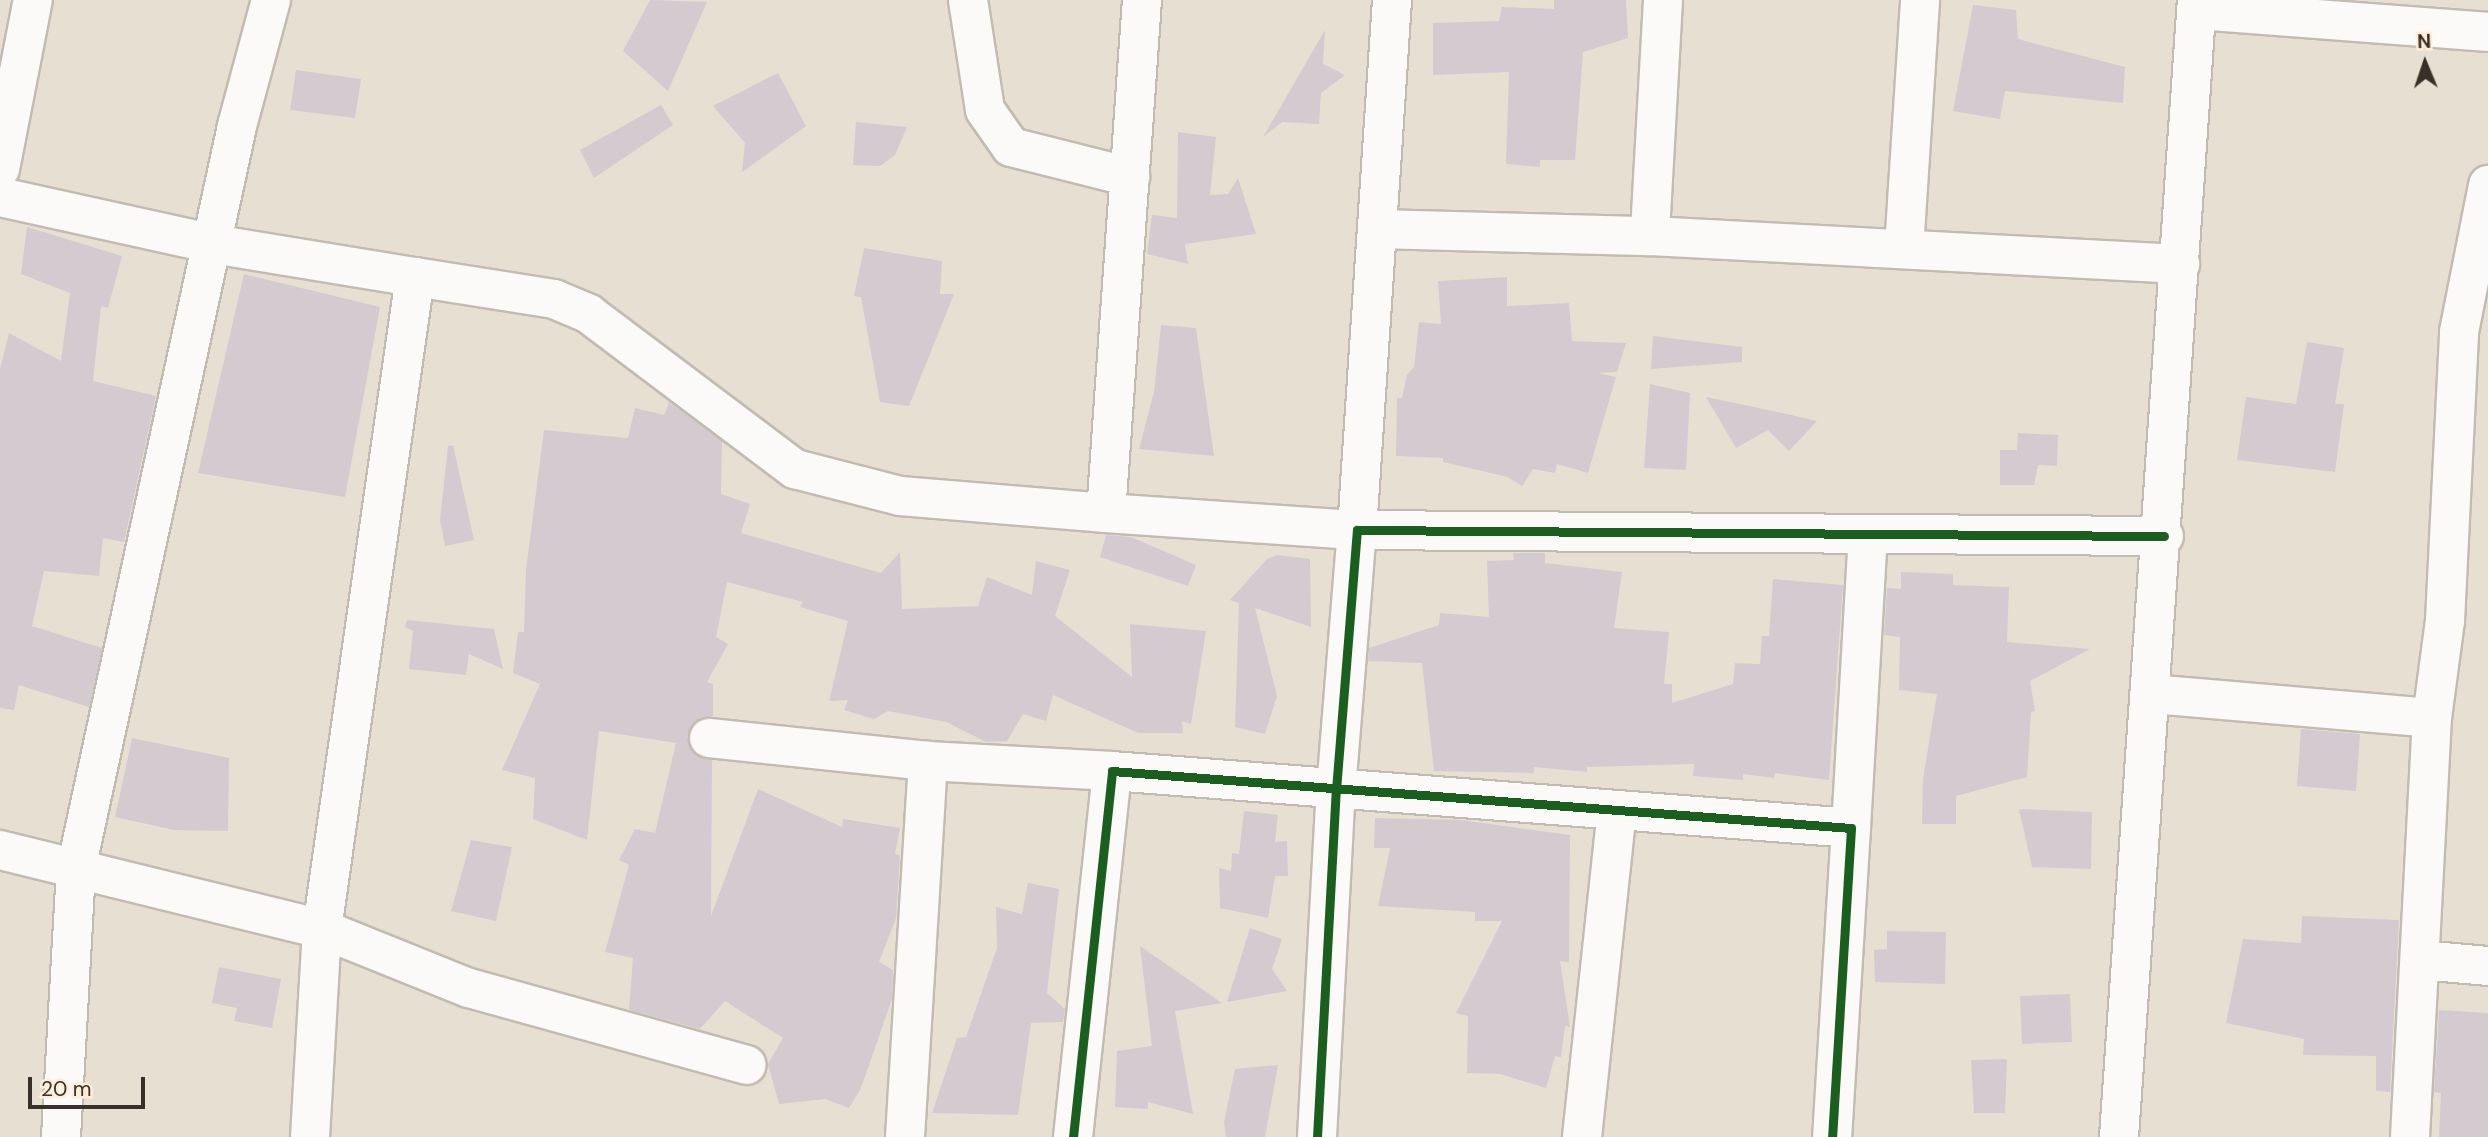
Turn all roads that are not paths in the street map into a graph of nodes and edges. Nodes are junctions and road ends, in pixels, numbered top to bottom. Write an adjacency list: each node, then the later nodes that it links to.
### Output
1 (33, 0): 10 (street)
2 (271, 0): 16 (street)
3 (968, 0): 11 (street)
4 (1142, 0): 11 (street)
5 (1392, 0): 14 (street)
6 (1663, 0): 15 (street)
7 (1920, 0): 17 (street)
8 (2197, 5): 9 (street); 18 (street)
9 (2488, 32)
10 (0, 169)
11 (1130, 177): 21 (street)
12 (2488, 186): 20 (street)
13 (0, 197): 16 (street)
14 (1377, 229): 15 (street); 22 (street)
15 (1650, 236): 17 (street)
16 (213, 244): 19 (street); 34 (street)
17 (1904, 249): 18 (street)
18 (2180, 264): 24 (street)
19 (415, 277): 21 (street); 35 (street)
20 (2474, 334): 26 (street)
21 (1106, 513): 22 (street)
22 (1357, 530): 23 (street); 30 (street)
23 (1868, 534): 24 (street); 32 (street)
24 (2164, 536): 25 (street)
25 (2152, 694): 26 (street); 46 (street)
26 (2432, 718): 36 (street)
27 (709, 738): 28 (street)
28 (928, 761): 29 (street); 41 (street)
29 (1112, 771): 30 (street); 42 (street)
30 (1336, 790): 31 (street); 43 (street)
31 (1618, 811): 32 (street); 44 (street)
32 (1851, 828): 45 (street)
33 (0, 850): 34 (street)
34 (76, 869): 35 (street); 39 (street)
35 (322, 929): 38 (street); 40 (street)
36 (2421, 960): 37 (street); 47 (street)
37 (2488, 966)
38 (747, 1065)
39 (61, 1137)
40 (310, 1137)
41 (905, 1137)
42 (1073, 1137)
43 (1317, 1137)
44 (1582, 1137)
45 (1832, 1137)
46 (2119, 1137)
47 (2410, 1137)

